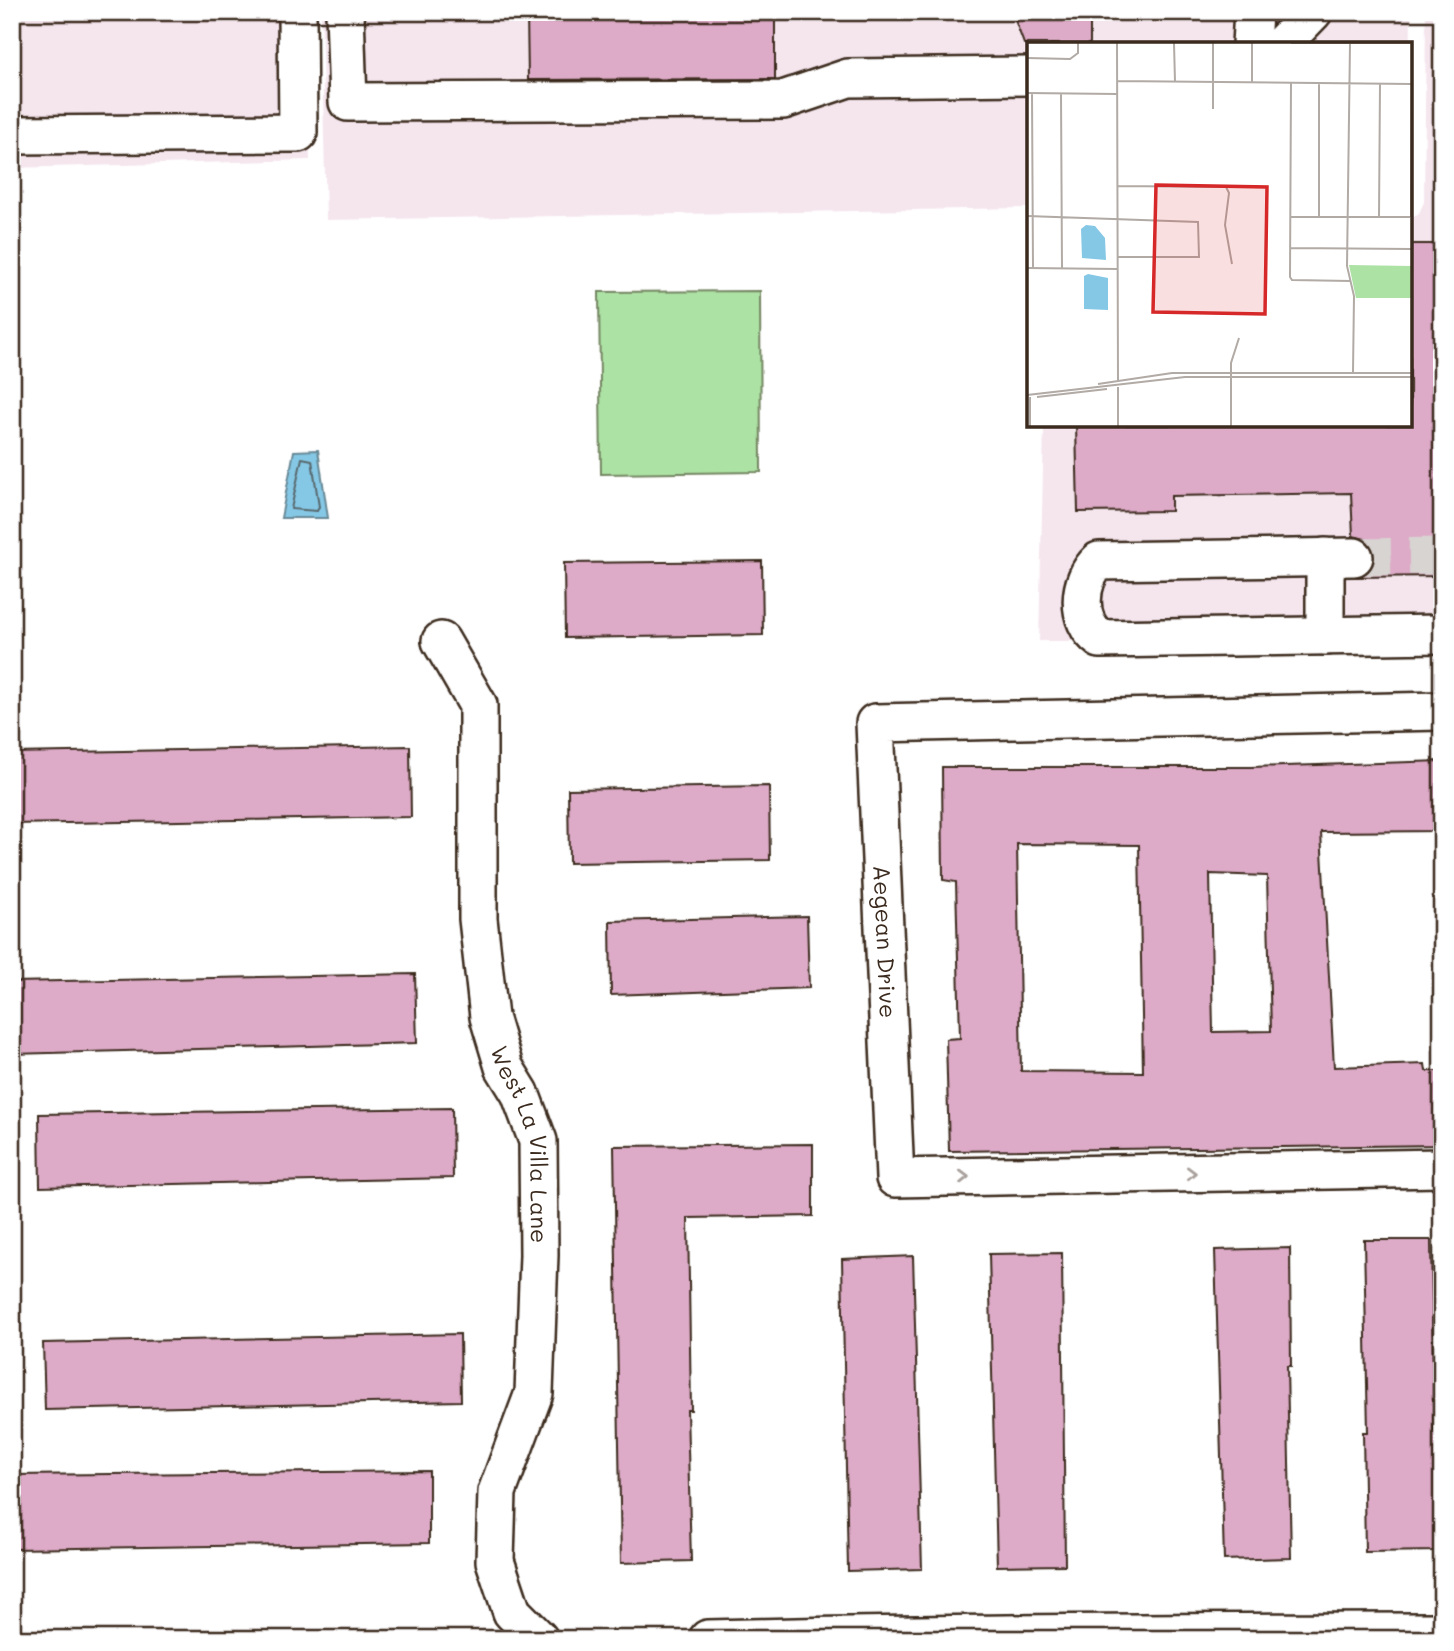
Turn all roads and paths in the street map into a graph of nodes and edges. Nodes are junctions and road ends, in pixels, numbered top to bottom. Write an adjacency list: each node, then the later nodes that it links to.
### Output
1 (297, 12): 8 (street)
2 (345, 12): 7 (street)
3 (1253, 12): 5 (street)
4 (1313, 12): 6 (street)
5 (1251, 42)
6 (1284, 42)
7 (1027, 76)
8 (12, 135)
9 (1442, 634): 10 (street)
10 (1325, 636): 10 (street)
11 (441, 641): 15 (street, West La Villa Lane)
12 (1442, 712): 13 (street, Aegean Drive, one-way to 13)
13 (1442, 1168)
14 (1442, 1632): 16 (street)
15 (539, 1639)
16 (708, 1639)

